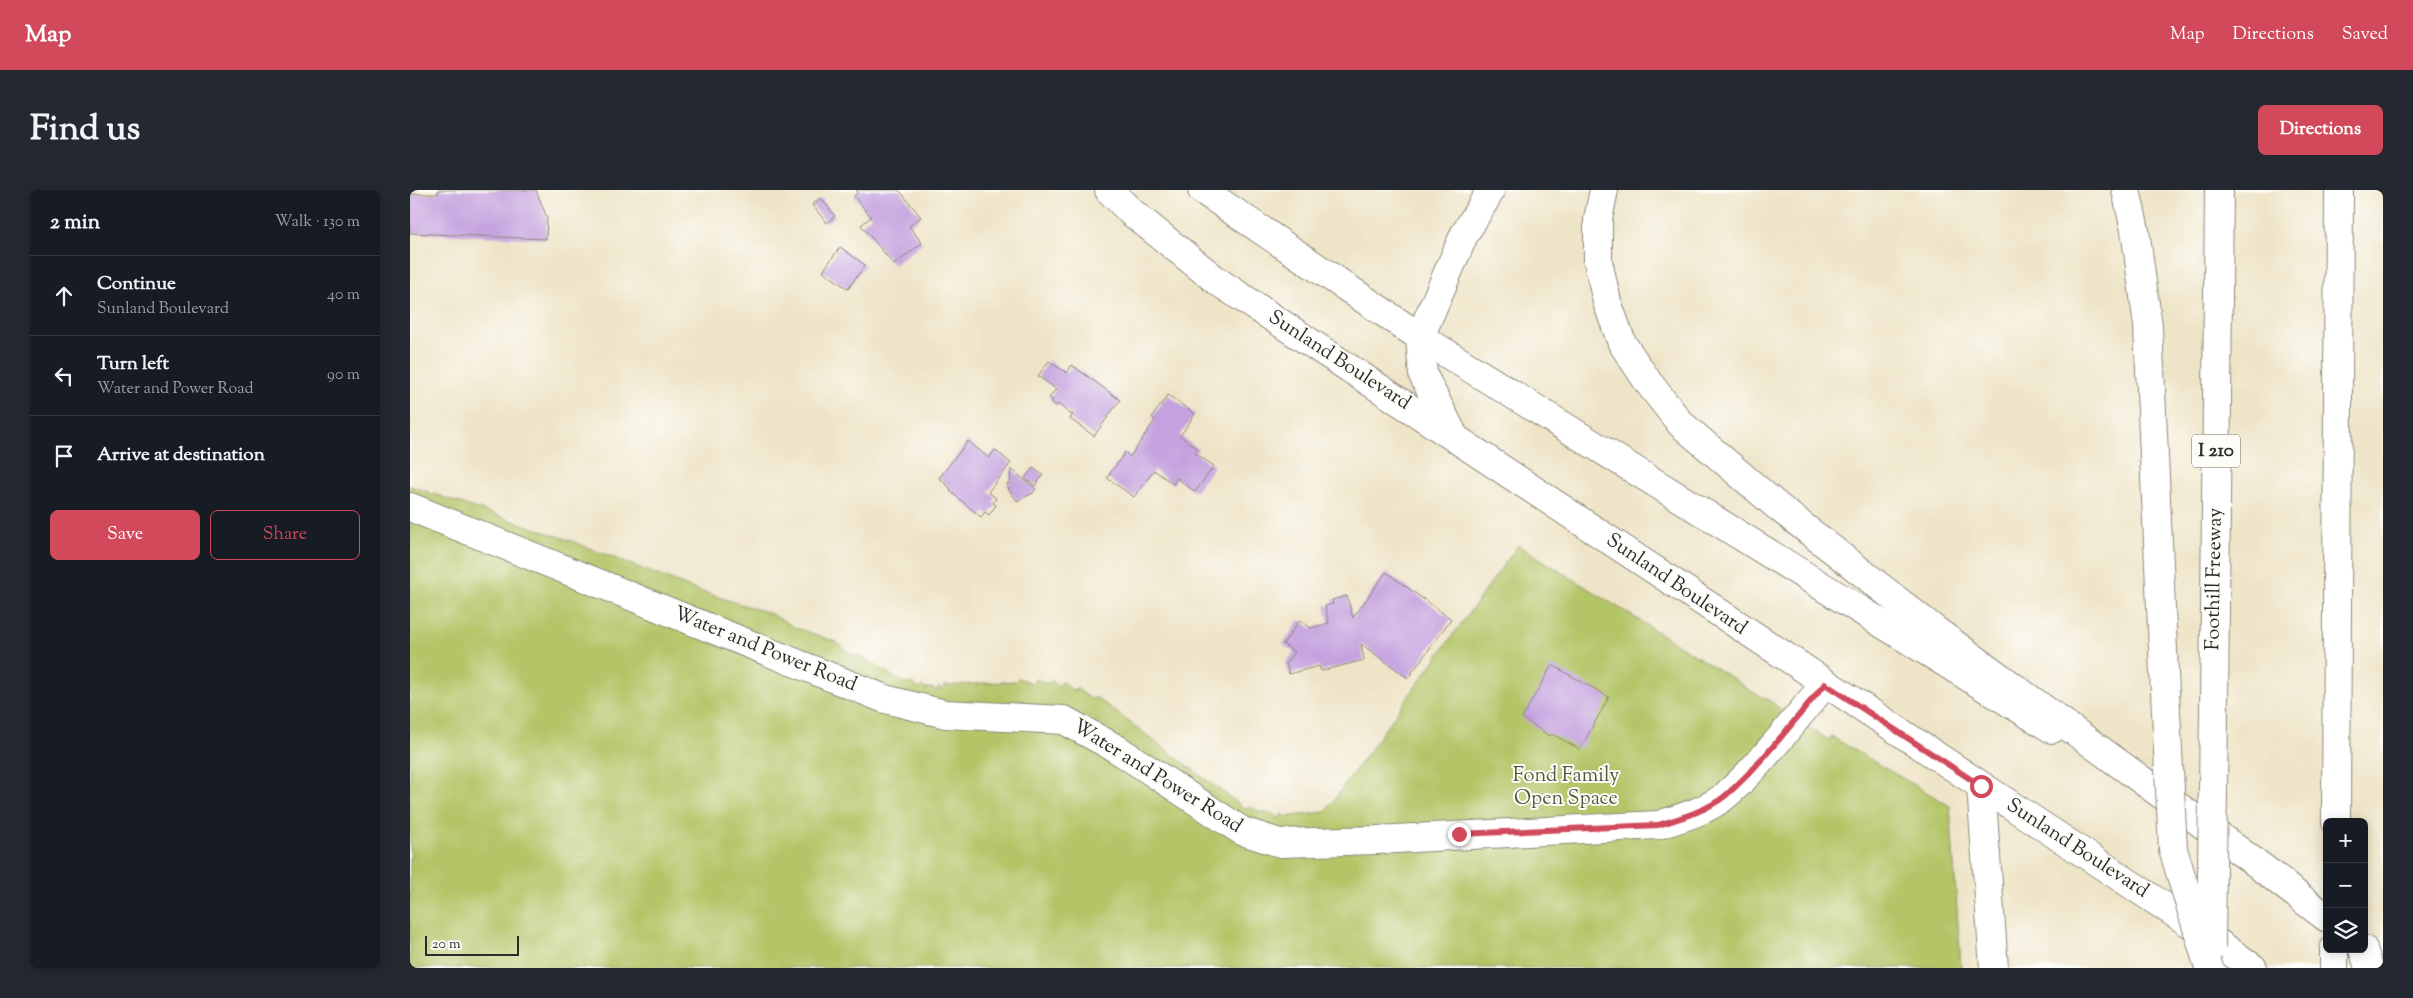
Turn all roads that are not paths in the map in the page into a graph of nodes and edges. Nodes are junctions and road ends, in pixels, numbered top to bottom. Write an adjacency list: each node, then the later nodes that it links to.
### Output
1 (1109, 190): 9 (main road, Sunland Boulevard)
2 (1202, 190): 8 (main road)
3 (1491, 190): 8 (main road)
4 (1604, 190): 14 (main road)
5 (2126, 190): 21 (main road, bridge)
6 (2219, 190): 21 (main road, Foothill Freeway / I 210, bridge)
7 (2339, 190): 13 (main road)
8 (1420, 337): 9 (main road); 14 (main road)
9 (1455, 438): 11 (main road, Sunland Boulevard)
10 (410, 507): 11 (main road, Water and Power Road)
11 (1825, 684): 12 (main road, Sunland Boulevard)
12 (1981, 786): 20 (main road); 22 (main road, Sunland Boulevard)
13 (2336, 818)
14 (2282, 882): 15 (main road)
15 (2323, 915)
16 (2368, 952): 19 (main road)
17 (2334, 953): 23 (main road)
18 (2365, 953): 24 (main road)
19 (2383, 964)
20 (1994, 968)
21 (2210, 968)
22 (2253, 968)
23 (2334, 968)
24 (2369, 968)

